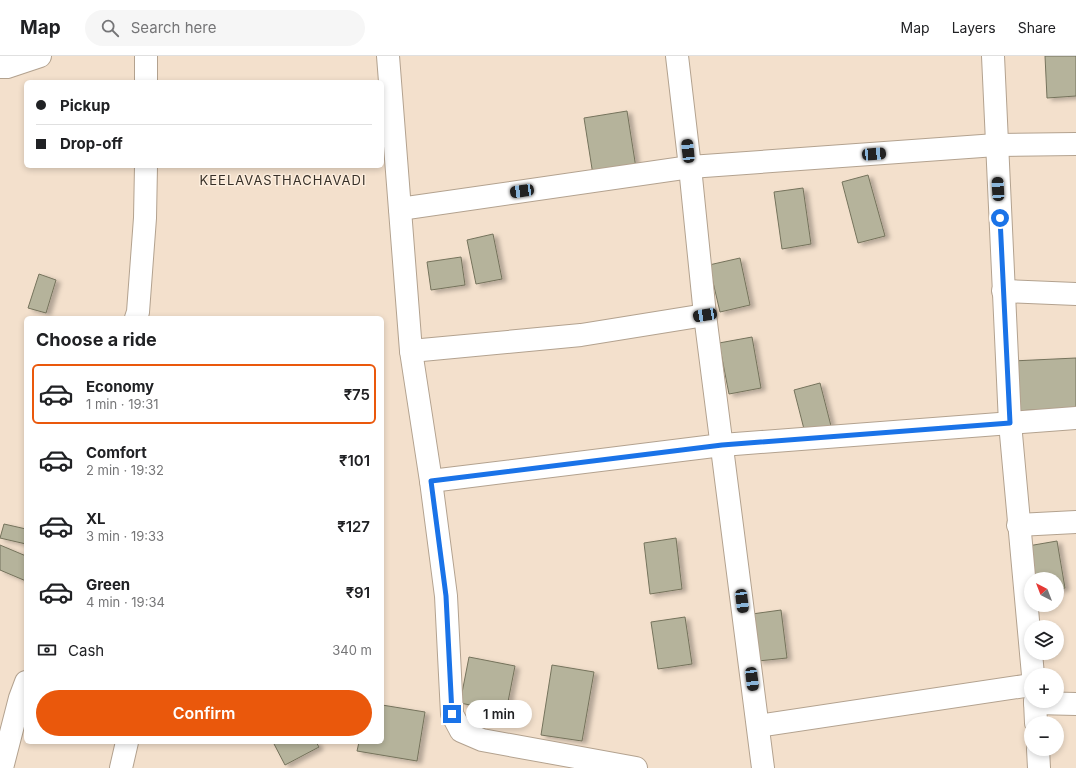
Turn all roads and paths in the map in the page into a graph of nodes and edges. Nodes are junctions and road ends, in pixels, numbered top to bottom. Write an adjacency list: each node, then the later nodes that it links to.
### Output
1 (40, 56): 6 (street)
2 (146, 56): 7 (street)
3 (388, 56): 12 (street)
4 (677, 56): 10 (street)
5 (993, 56): 9 (street)
6 (0, 67)
7 (146, 80)
8 (1076, 144): 9 (street)
9 (996, 145): 10 (street); 13 (street)
10 (690, 167): 12 (street); 15 (street)
11 (146, 168): 16 (street)
12 (400, 209): 17 (street)
13 (1003, 291): 14 (street); 19 (street)
14 (1076, 294)
15 (705, 315): 17 (street); 20 (street)
16 (137, 316)
17 (411, 351): 21 (street)
18 (1076, 418): 19 (street)
19 (1010, 423): 20 (street); 23 (street)
20 (722, 445): 21 (street); 29 (street)
21 (431, 481): 34 (street)
22 (1076, 522): 23 (street)
23 (1018, 525): 24 (street)
24 (1032, 668)
25 (24, 687): 32 (street)
26 (1024, 704): 29 (street)
27 (1064, 704): 28 (street)
28 (1076, 704)
29 (758, 726): 35 (street)
30 (127, 744): 33 (street)
31 (1038, 756): 36 (street)
32 (2, 768)
33 (121, 768)
34 (636, 768)
35 (763, 768)
36 (1039, 768)

